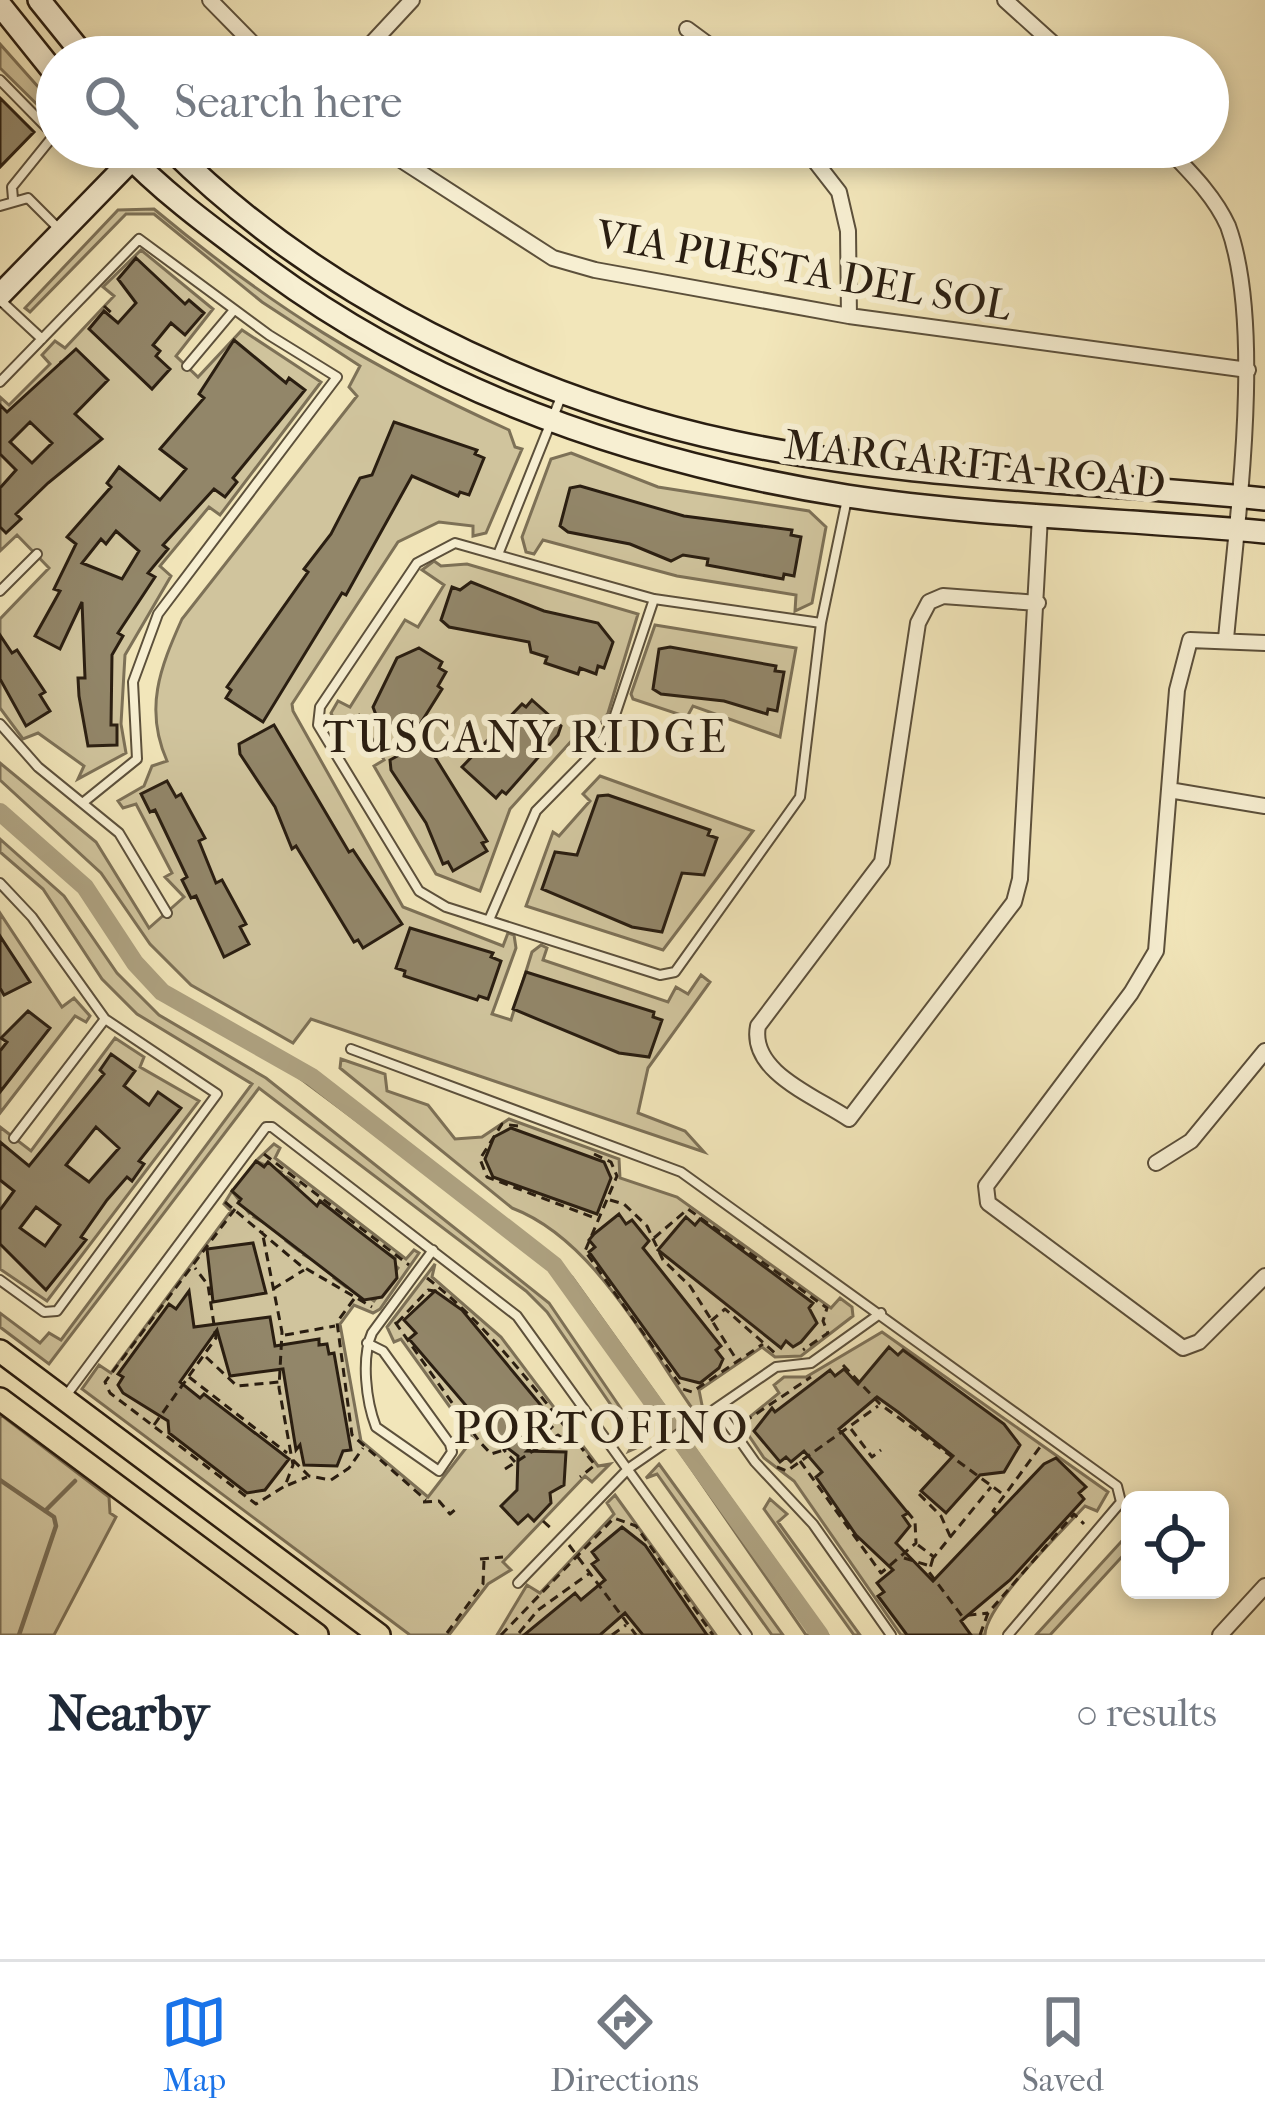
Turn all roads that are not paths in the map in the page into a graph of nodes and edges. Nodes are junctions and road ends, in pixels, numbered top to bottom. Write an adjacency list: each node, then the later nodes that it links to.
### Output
1 (39, 0): 7 (main road)
2 (210, 0): 8 (street)
3 (412, 0): 9 (street)
4 (1006, 0): 11 (street)
5 (0, 5): 12 (main road)
6 (687, 29): 10 (street)
7 (68, 36)
8 (245, 36)
9 (379, 36)
10 (696, 36)
11 (1045, 36)
12 (36, 50)
13 (0, 80): 14 (lane)
14 (36, 117)
15 (36, 157): 22 (lane)
16 (117, 168): 24 (main road)
17 (148, 168): 33 (main road, MARGARITA ROAD)
18 (195, 168): 32 (main road, MARGARITA ROAD)
19 (414, 168): 27 (street, VIA PUESTA DEL SOL)
20 (820, 168): 27 (street)
21 (1186, 168): 30 (street)
22 (13, 199): 23 (lane); 24 (lane)
23 (0, 206)
24 (62, 232): 25 (main road)
25 (0, 298): 28 (lane)
26 (234, 310): 28 (lane); 29 (lane); 50 (lane)
27 (849, 316): 30 (street, VIA PUESTA DEL SOL)
28 (42, 339): 31 (lane)
29 (187, 366)
30 (1248, 370): 35 (street)
31 (0, 382)
32 (564, 391): 33 (lane); 35 (main road, MARGARITA ROAD)
33 (549, 422): 34 (main road, MARGARITA ROAD); 40 (lane)
34 (848, 496): 37 (main road, MARGARITA ROAD); 45 (lane)
35 (1238, 496): 36 (main road, MARGARITA ROAD); 38 (street)
36 (1265, 499)
37 (1040, 516): 38 (main road, MARGARITA ROAD); 44 (street)
38 (1236, 530): 39 (main road, MARGARITA ROAD); 46 (street)
39 (1265, 532)
40 (500, 552): 43 (lane); 54 (lane)
41 (37, 554): 42 (lane)
42 (0, 591)
43 (654, 598): 45 (lane); 54 (lane)
44 (1038, 603): 44 (street)
45 (821, 623): 54 (lane)
46 (1226, 639): 47 (street); 49 (street)
47 (1265, 644)
48 (0, 724): 50 (lane)
49 (1169, 790): 51 (street); 61 (street)
50 (85, 801): 53 (lane)
51 (1265, 806)
52 (0, 883): 55 (lane)
53 (167, 913)
54 (490, 920)
55 (105, 1019): 58 (lane); 62 (lane)
56 (351, 1048): 63 (lane)
57 (1265, 1051): 59 (street)
58 (14, 1138)
59 (1156, 1163)
60 (433, 1250): 64 (lane); 67 (lane); 69 (lane)
61 (1265, 1276)
62 (0, 1280)
63 (880, 1313): 68 (lane); 76 (lane)
64 (368, 1343): 64 (lane)
65 (0, 1351): 67 (main road)
66 (0, 1399): 72 (main road)
67 (64, 1399): 73 (main road)
68 (717, 1408): 69 (lane); 75 (lane)
69 (629, 1468): 70 (lane); 74 (lane)
70 (518, 1583)
71 (1265, 1586): 77 (street)
72 (316, 1635)
73 (379, 1635)
74 (747, 1635)
75 (891, 1635)
76 (1008, 1635)
77 (1220, 1635)

